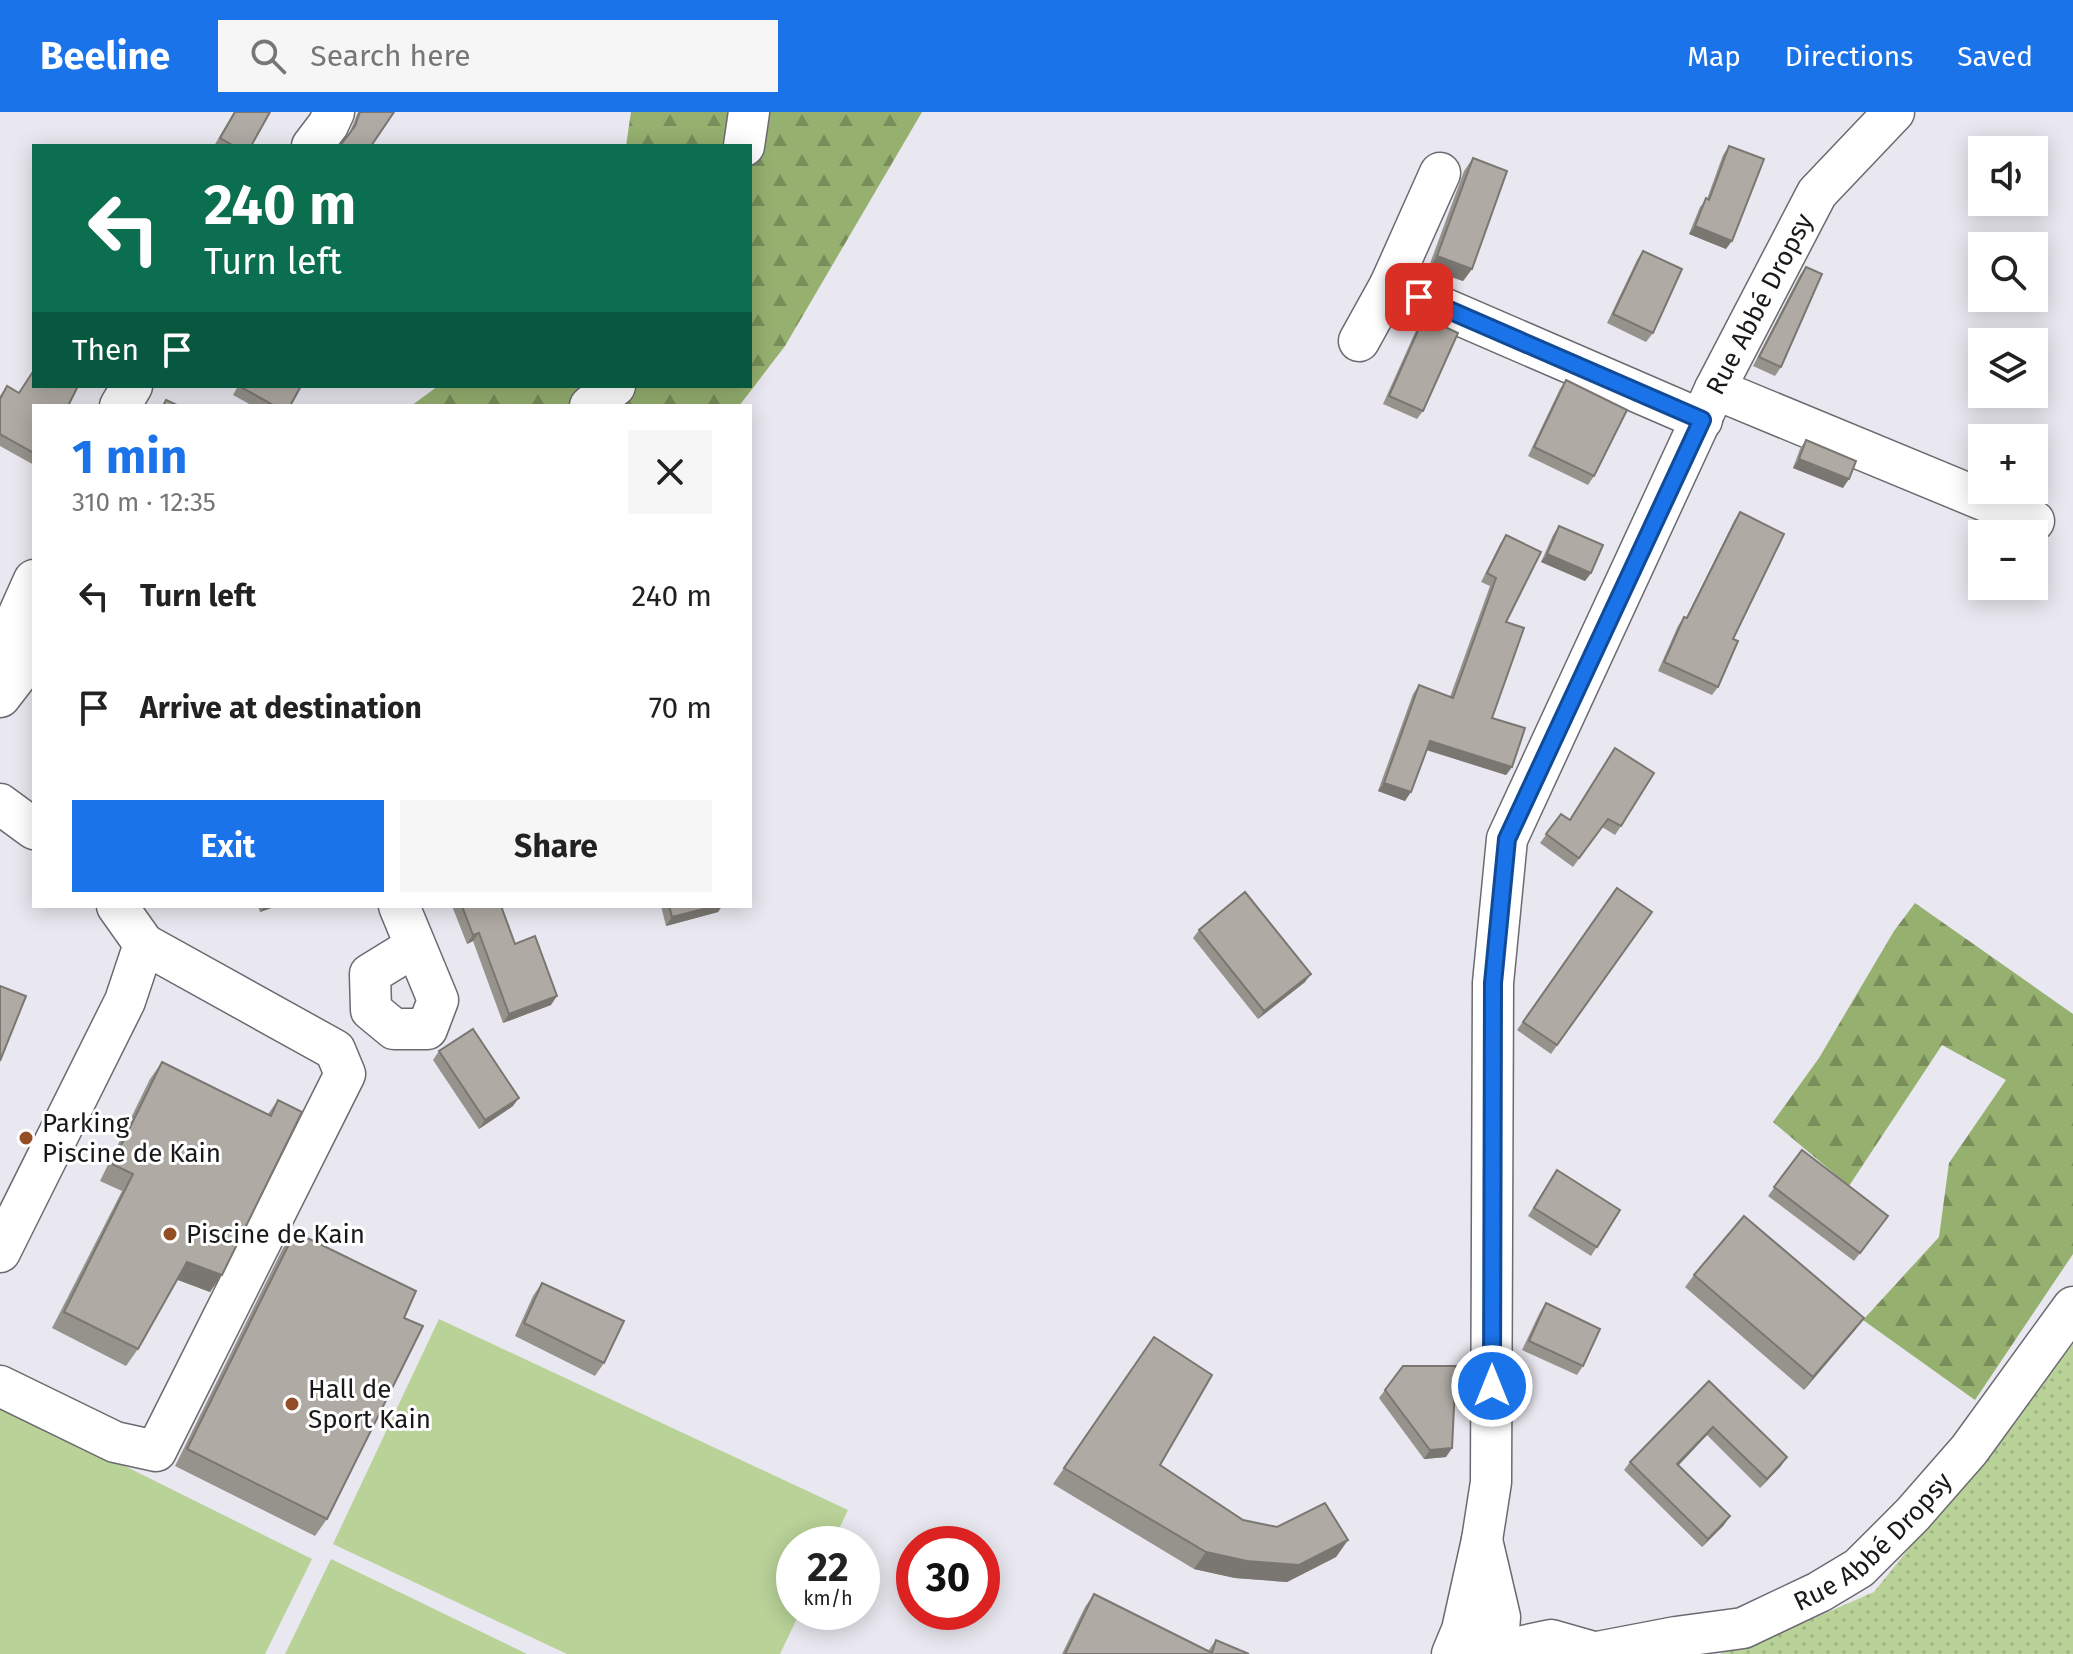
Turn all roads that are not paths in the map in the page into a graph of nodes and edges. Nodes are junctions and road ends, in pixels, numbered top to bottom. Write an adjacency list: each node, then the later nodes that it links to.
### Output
1 (334, 112): 4 (street)
2 (749, 112): 5 (street)
3 (1894, 112): 11 (street, Rue Abbé Dropsy)
4 (314, 144)
5 (744, 144)
6 (1440, 173): 7 (street)
7 (1390, 285): 8 (street); 11 (street)
8 (1359, 341)
9 (612, 388): 10 (street)
10 (592, 404)
11 (1709, 405): 12 (street); 26 (street, Rue Abbé Dropsy)
12 (2031, 520)
13 (32, 584): 14 (street)
14 (0, 656)
15 (32, 656): 16 (street)
16 (0, 697)
17 (0, 804): 18 (street)
18 (32, 828)
19 (118, 908): 21 (street)
20 (400, 908): 22 (street)
21 (144, 944): 23 (street); 25 (street)
22 (414, 947)
23 (0, 1252)
24 (2073, 1307): 28 (street, Rue Abbé Dropsy)
25 (0, 1386)
26 (1482, 1540): 27 (street, Rue Abbé Dropsy); 29 (street, Rue Abbé Dropsy)
27 (1494, 1653): 28 (street, Rue Abbé Dropsy)
28 (1590, 1653)
29 (1452, 1654)

